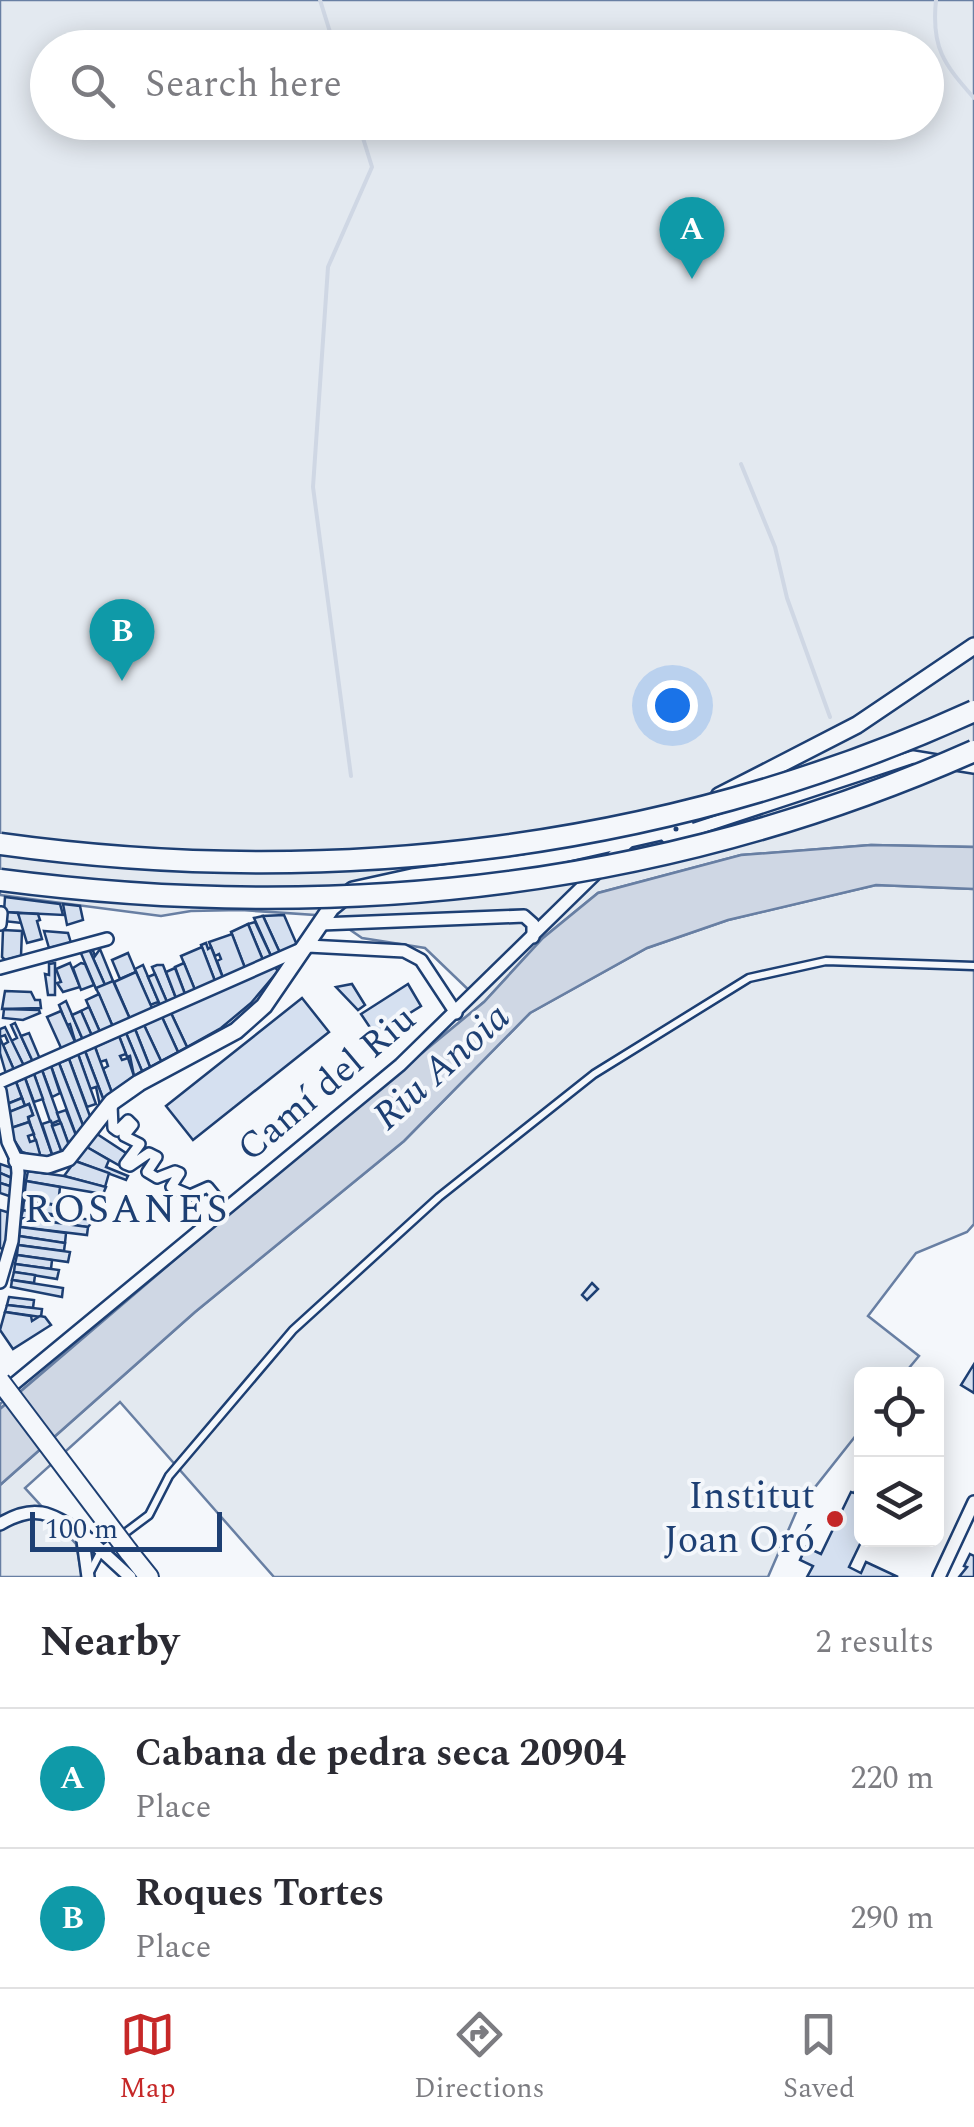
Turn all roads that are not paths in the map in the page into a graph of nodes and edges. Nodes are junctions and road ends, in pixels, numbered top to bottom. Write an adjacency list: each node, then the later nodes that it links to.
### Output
1 (974, 646): 5 (street)
2 (974, 711): 7 (highway, bridge)
3 (974, 752): 8 (highway, bridge)
4 (974, 766): 5 (street)
5 (682, 825): 6 (street)
6 (630, 840): 11 (street); 12 (street, Camí del Riu)
7 (0, 844)
8 (0, 880)
9 (1, 913): 10 (street)
10 (0, 924)
11 (322, 924): 12 (street); 14 (street)
12 (533, 936): 17 (street, Camí del Riu)
13 (107, 939): 16 (street)
14 (308, 946): 17 (street); 18 (street); 20 (street)
15 (974, 966): 29 (lane)
16 (0, 968)
17 (456, 1013): 22 (street, Camí del Riu)
18 (0, 1082)
19 (0, 1091): 21 (street)
20 (112, 1102): 21 (street); 22 (street)
21 (17, 1161): 23 (street)
22 (226, 1208): 25 (street, Camí del Riu)
23 (0, 1282)
24 (0, 1381): 32 (main road, bridge)
25 (0, 1395)
26 (974, 1502): 33 (street)
27 (0, 1524): 28 (street)
28 (82, 1533): 29 (street); 30 (street)
29 (101, 1551): 30 (lane); 31 (street)
30 (88, 1577)
31 (130, 1577)
32 (149, 1577)
33 (939, 1577)

